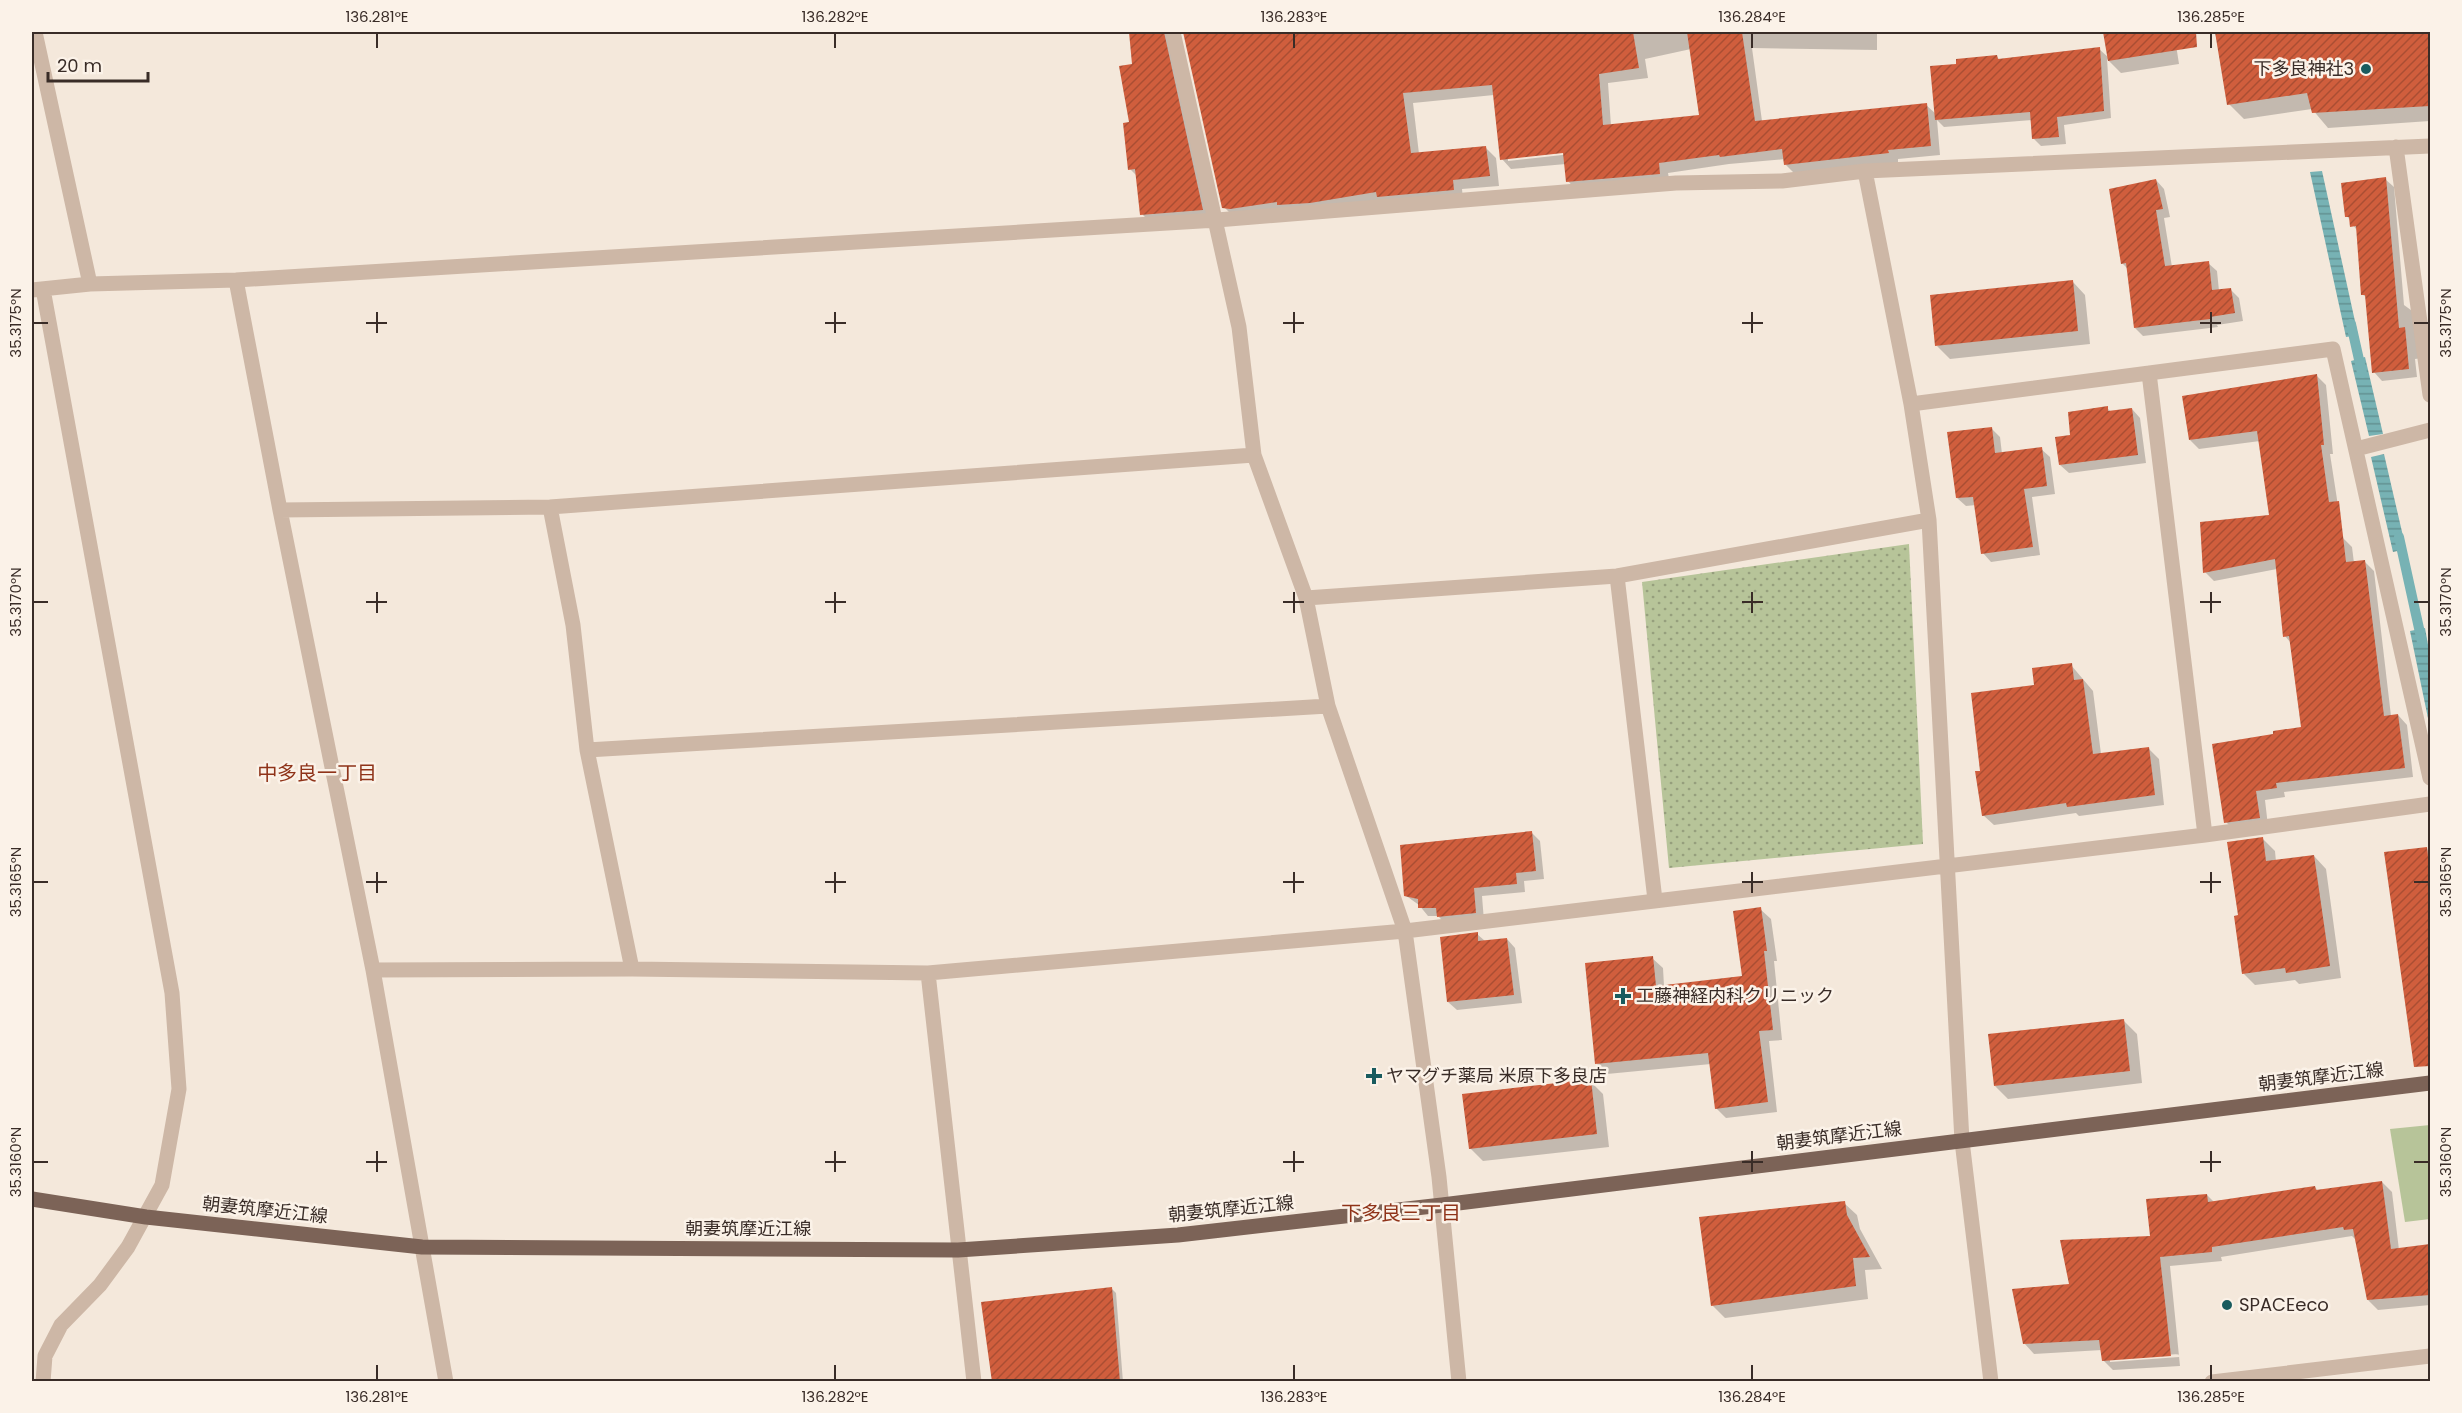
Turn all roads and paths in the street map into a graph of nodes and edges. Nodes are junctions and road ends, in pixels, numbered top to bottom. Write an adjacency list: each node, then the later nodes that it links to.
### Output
1 (35, 32): 8 (street)
2 (1173, 32): 6 (street)
3 (2430, 146): 4 (street)
4 (2396, 147): 5 (street); 11 (street)
5 (1864, 171): 6 (street); 12 (street)
6 (1217, 220): 7 (street); 15 (street)
7 (236, 280): 8 (street); 17 (street)
8 (90, 284): 9 (street)
9 (37, 289): 36 (street)
10 (2149, 373): 12 (street); 14 (street); 25 (street)
11 (2430, 395)
12 (1911, 404): 18 (street)
13 (2430, 430): 14 (street)
14 (2363, 447): 23 (street)
15 (1254, 455): 16 (street); 20 (street)
16 (550, 507): 17 (street); 22 (street)
17 (280, 510): 30 (street)
18 (1929, 520): 19 (street); 26 (street)
19 (1617, 576): 20 (street); 27 (street)
20 (1306, 598): 21 (street)
21 (1328, 706): 22 (street); 28 (street)
22 (587, 750): 29 (street)
23 (2430, 778)
24 (2430, 804): 25 (street)
25 (2205, 835): 26 (street)
26 (1947, 865): 27 (street); 33 (street)
27 (1655, 900): 28 (street)
28 (1405, 931): 31 (street); 35 (street)
29 (632, 969): 30 (street); 31 (street)
30 (373, 970): 37 (street)
31 (928, 973): 38 (street)
32 (2430, 1083): 33 (main road, 朝妻筑摩近江線)
33 (1962, 1141): 35 (main road, 朝妻筑摩近江線); 44 (street)
34 (32, 1199): 36 (main road, 朝妻筑摩近江線)
35 (1442, 1205): 38 (main road, 朝妻筑摩近江線); 43 (street)
36 (146, 1217): 37 (main road, 朝妻筑摩近江線); 40 (street)
37 (422, 1247): 38 (main road, 朝妻筑摩近江線); 41 (street)
38 (958, 1250): 42 (street)
39 (2430, 1356): 45 (street)
40 (43, 1382)
41 (446, 1382)
42 (974, 1382)
43 (1459, 1382)
44 (1991, 1382)
45 (2212, 1382)

